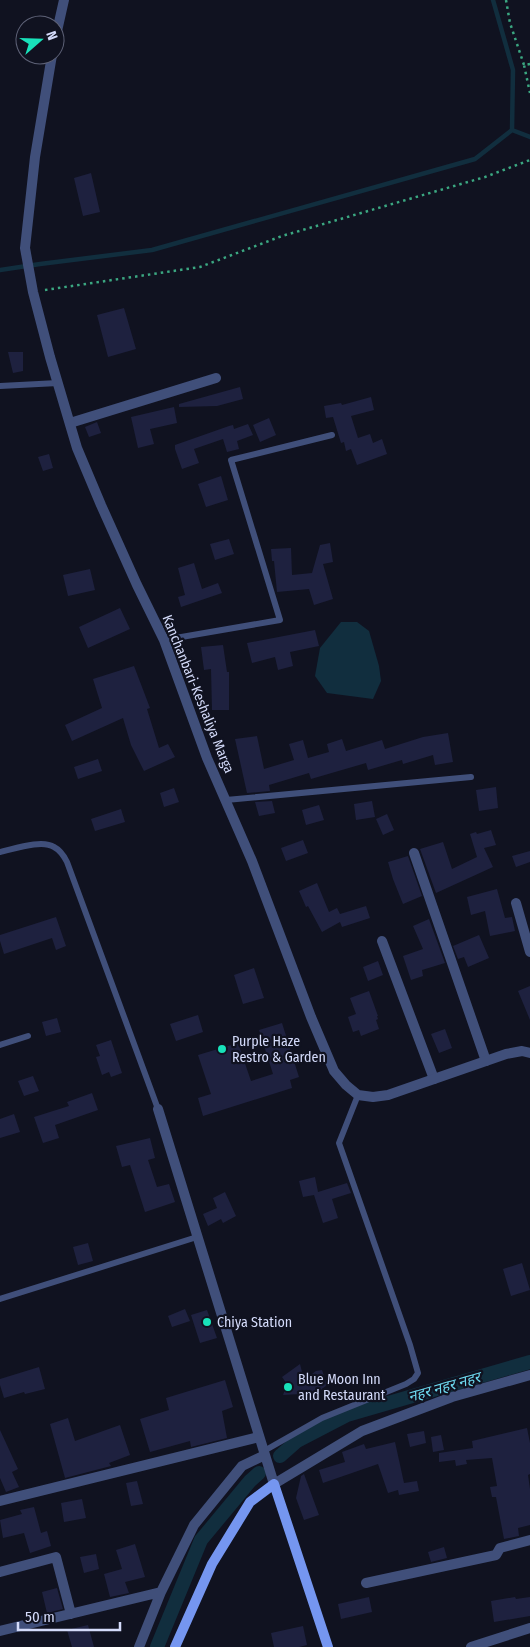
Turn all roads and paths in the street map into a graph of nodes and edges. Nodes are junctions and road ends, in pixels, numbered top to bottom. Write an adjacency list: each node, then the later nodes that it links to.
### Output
1 (64, 0): 3 (street)
2 (506, 0): 6 (path)
3 (61, 15)
4 (530, 64): 6 (path)
5 (50, 65): 9 (street, Kanchanbari-Keshaliya Marga)
6 (524, 65): 7 (path)
7 (530, 93)
8 (530, 160): 9 (path)
9 (33, 292): 11 (street, Kanchanbari-Keshaliya Marga)
10 (216, 378): 13 (street)
11 (58, 383): 12 (lane); 13 (street, Kanchanbari-Keshaliya Marga)
12 (0, 386)
13 (70, 422): 15 (street, Kanchanbari-Keshaliya Marga)
14 (332, 435): 15 (lane)
15 (164, 640): 17 (street, Kanchanbari-Keshaliya Marga)
16 (471, 777): 17 (lane)
17 (226, 800): 28 (street, Kanchanbari-Keshaliya Marga)
18 (0, 852): 29 (lane)
19 (414, 853): 26 (street)
20 (516, 903): 22 (street)
21 (382, 941): 27 (street)
22 (530, 952)
23 (28, 1036): 24 (lane)
24 (0, 1044)
25 (530, 1053): 26 (street)
26 (486, 1061): 27 (street)
27 (434, 1079): 28 (street)
28 (358, 1095): 34 (lane)
29 (158, 1109): 30 (street)
30 (197, 1237): 31 (lane); 33 (street)
31 (0, 1299)
32 (530, 1375): 35 (street)
33 (259, 1437): 34 (street); 36 (street)
34 (264, 1453): 35 (street); 40 (street)
35 (274, 1484): 45 (main road); 46 (main road)
36 (0, 1501)
37 (530, 1540): 39 (street)
38 (0, 1572): 41 (street)
39 (366, 1583)
40 (161, 1592): 41 (street); 44 (street)
41 (71, 1614): 43 (street)
42 (530, 1628): 47 (street)
43 (0, 1632)
44 (139, 1647)
45 (175, 1647)
46 (328, 1647)
47 (472, 1647)

